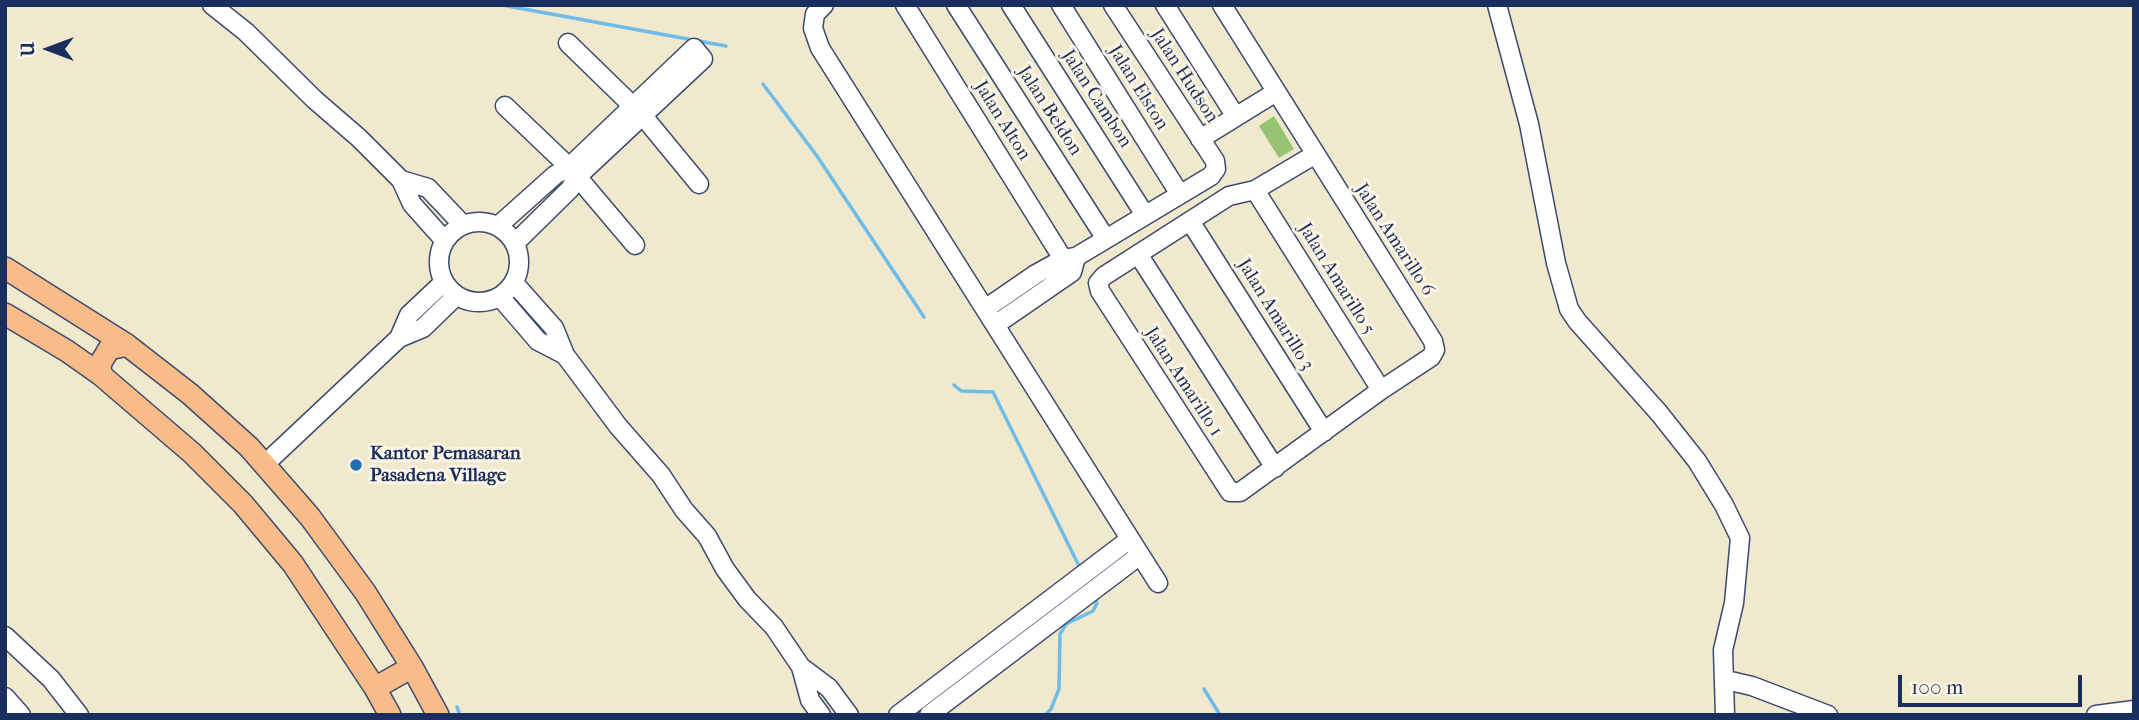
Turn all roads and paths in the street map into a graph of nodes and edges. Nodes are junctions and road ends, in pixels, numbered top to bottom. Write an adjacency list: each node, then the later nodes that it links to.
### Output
1 (212, 5): 20 (street)
2 (824, 5): 39 (street)
3 (905, 5): 33 (street, Jalan Alton)
4 (956, 5): 28 (street, Jalan Beldon)
5 (1011, 5): 24 (street, Jalan Cambon)
6 (1061, 5): 23 (street, Jalan Elston)
7 (1113, 5): 17 (street, Jalan Hudson)
8 (1165, 5): 16 (street)
9 (1222, 5): 13 (street, Jalan Amarillo 6)
10 (1497, 5): 59 (street)
11 (568, 43): 15 (street)
12 (699, 53): 15 (street)
13 (1276, 92): 16 (street); 18 (street, Jalan Amarillo 6)
14 (505, 106): 19 (street)
15 (638, 111): 19 (street); 21 (street)
16 (1236, 117): 17 (street)
17 (1200, 139): 23 (street, Jalan Hudson)
18 (1314, 155): 22 (street); 48 (street, Jalan Amarillo 6)
19 (573, 172): 27 (street); 30 (street); 31 (street)
20 (401, 180): 26 (street); 29 (street)
21 (699, 184)
22 (1255, 190): 25 (street); 48 (street, Jalan Amarillo 5)
23 (1179, 193): 24 (street)
24 (1145, 215): 28 (street)
25 (1190, 221): 32 (street); 49 (street, Jalan Amarillo 3)
26 (463, 225): 27 (street); 29 (street)
27 (498, 226): 30 (street)
28 (1116, 233): 32 (street, Jalan Beldon); 33 (street)
29 (445, 241): 35 (street)
30 (515, 243): 36 (street)
31 (635, 244)
32 (1138, 255): 51 (street, Jalan Beldon); 51 (street, Jalan Amarillo 1)
33 (1070, 258): 39 (street); 42 (street)
34 (5, 268): 41 (main road)
35 (444, 282): 37 (street); 43 (street)
36 (514, 283): 38 (street); 46 (street)
37 (456, 296): 38 (street); 43 (street)
38 (500, 297): 46 (street)
39 (985, 309): 42 (street)
40 (5, 314): 45 (main road)
41 (86, 318): 44 (main road); 45 (main road)
42 (995, 325): 52 (street)
43 (399, 338): 50 (street)
44 (127, 345): 47 (main road); 50 (main road)
45 (67, 351): 47 (main road)
46 (565, 355): 58 (street)
47 (101, 375): 60 (main road)
48 (1381, 390): 49 (street)
49 (1324, 432): 51 (street)
50 (265, 464): 57 (main road)
51 (1275, 468)
52 (1130, 539): 53 (street); 69 (street)
53 (1140, 555): 54 (street); 70 (street)
54 (1158, 583)
55 (6, 636): 56 (street); 64 (street)
56 (5, 652)
57 (412, 667): 60 (main road); 66 (main road)
58 (801, 667): 67 (street); 68 (street)
59 (1726, 680): 71 (street); 72 (street)
60 (375, 688): 65 (main road)
61 (5, 697): 63 (street)
62 (2134, 710): 73 (street)
63 (21, 715)
64 (79, 715)
65 (390, 715)
66 (438, 715)
67 (821, 715)
68 (849, 715)
69 (898, 715)
70 (929, 715)
71 (1725, 715)
72 (1828, 715)
73 (2096, 715)

